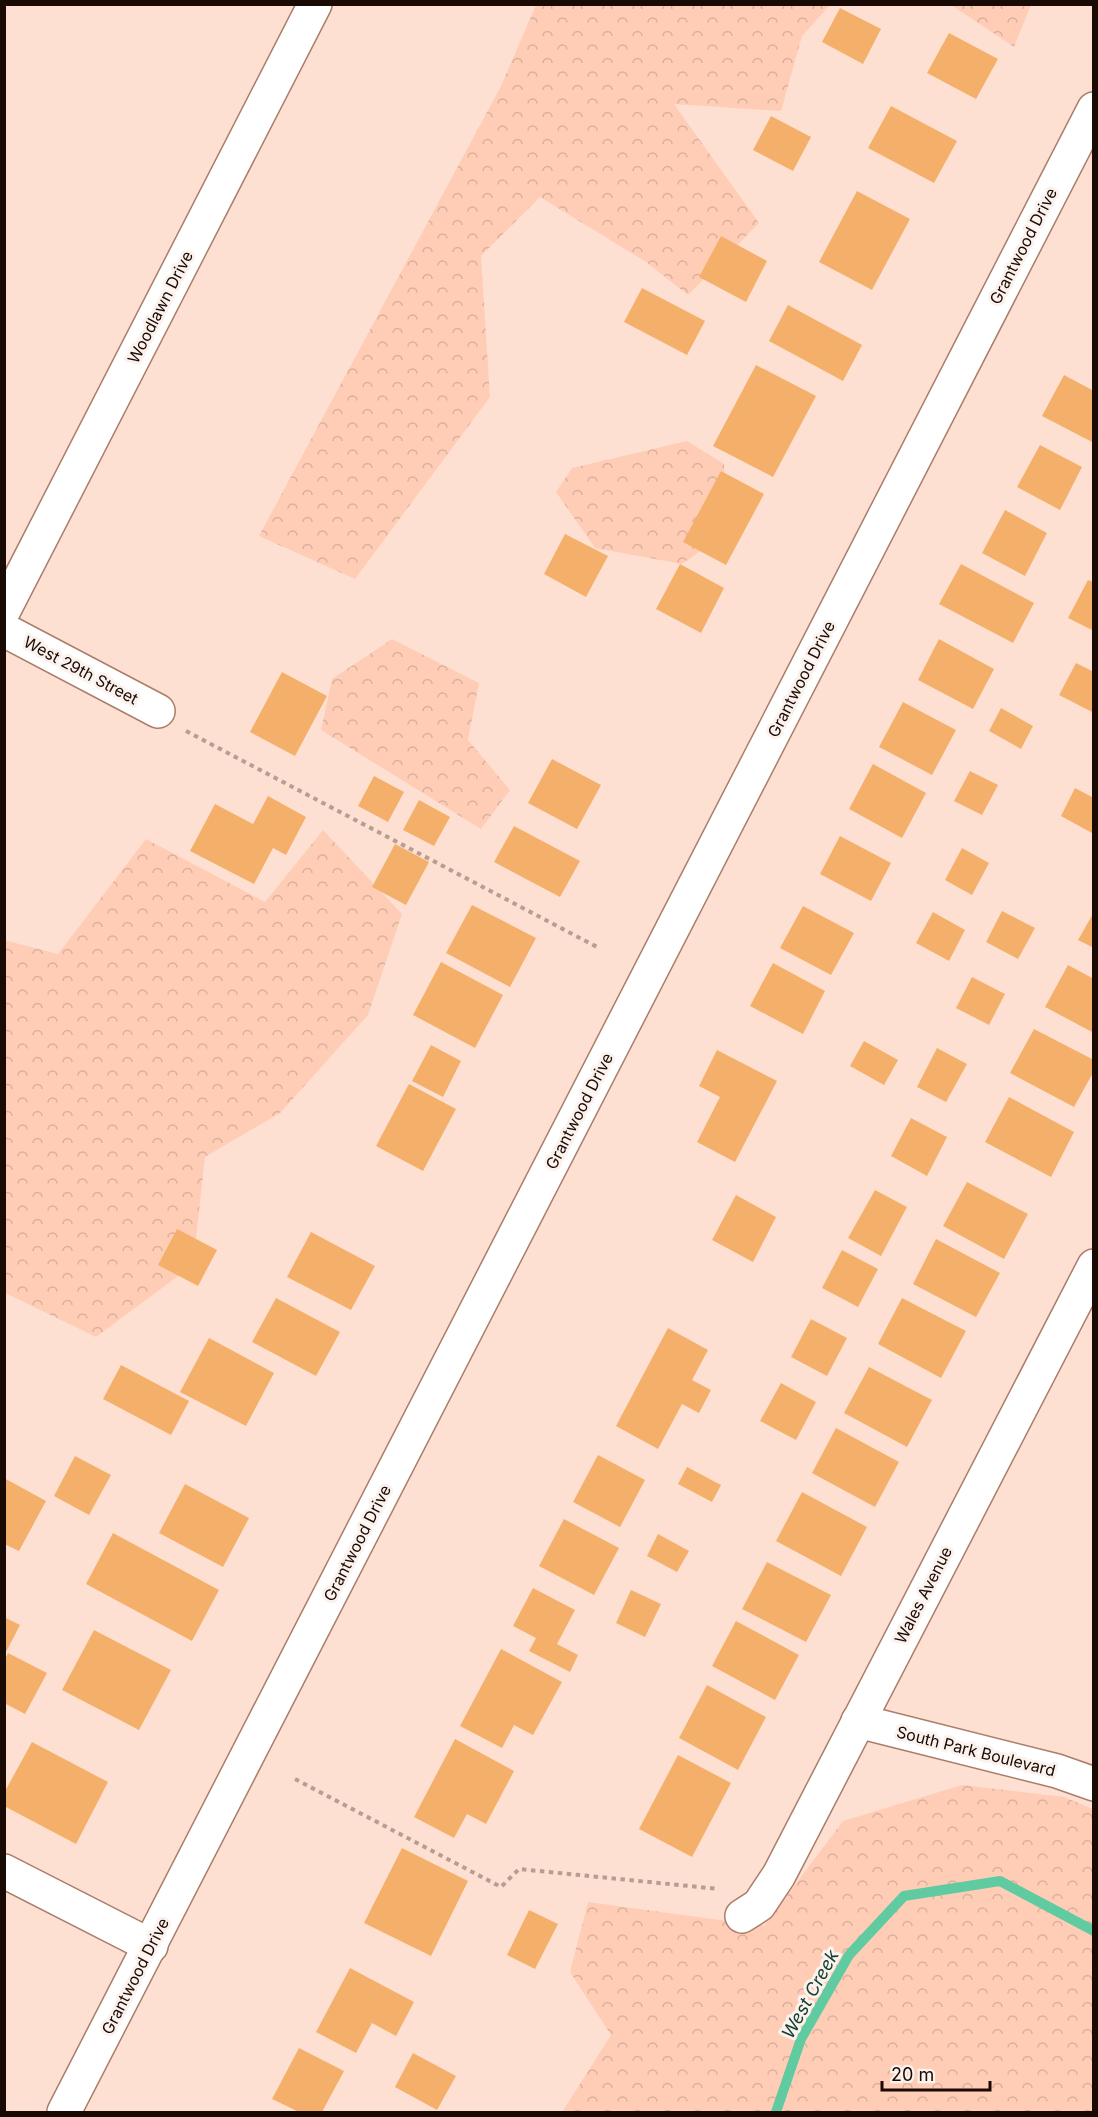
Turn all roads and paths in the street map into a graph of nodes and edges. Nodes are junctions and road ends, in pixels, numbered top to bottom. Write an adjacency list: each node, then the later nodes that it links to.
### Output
1 (315, 4): 3 (street, Woodlawn Drive)
2 (1094, 109): 13 (street, Grantwood Drive)
3 (4, 610)
4 (4, 630): 5 (street, West 29th Street)
5 (167, 718): 6 (path)
6 (597, 947)
7 (1094, 1266): 8 (street, Wales Avenue)
8 (858, 1721): 10 (street, South Park Boulevard); 12 (street, Wales Avenue)
9 (295, 1779): 12 (path)
10 (1094, 1784)
11 (4, 1871): 13 (street)
12 (736, 1903)
13 (150, 1946): 14 (street, Grantwood Drive)
14 (64, 2112)

